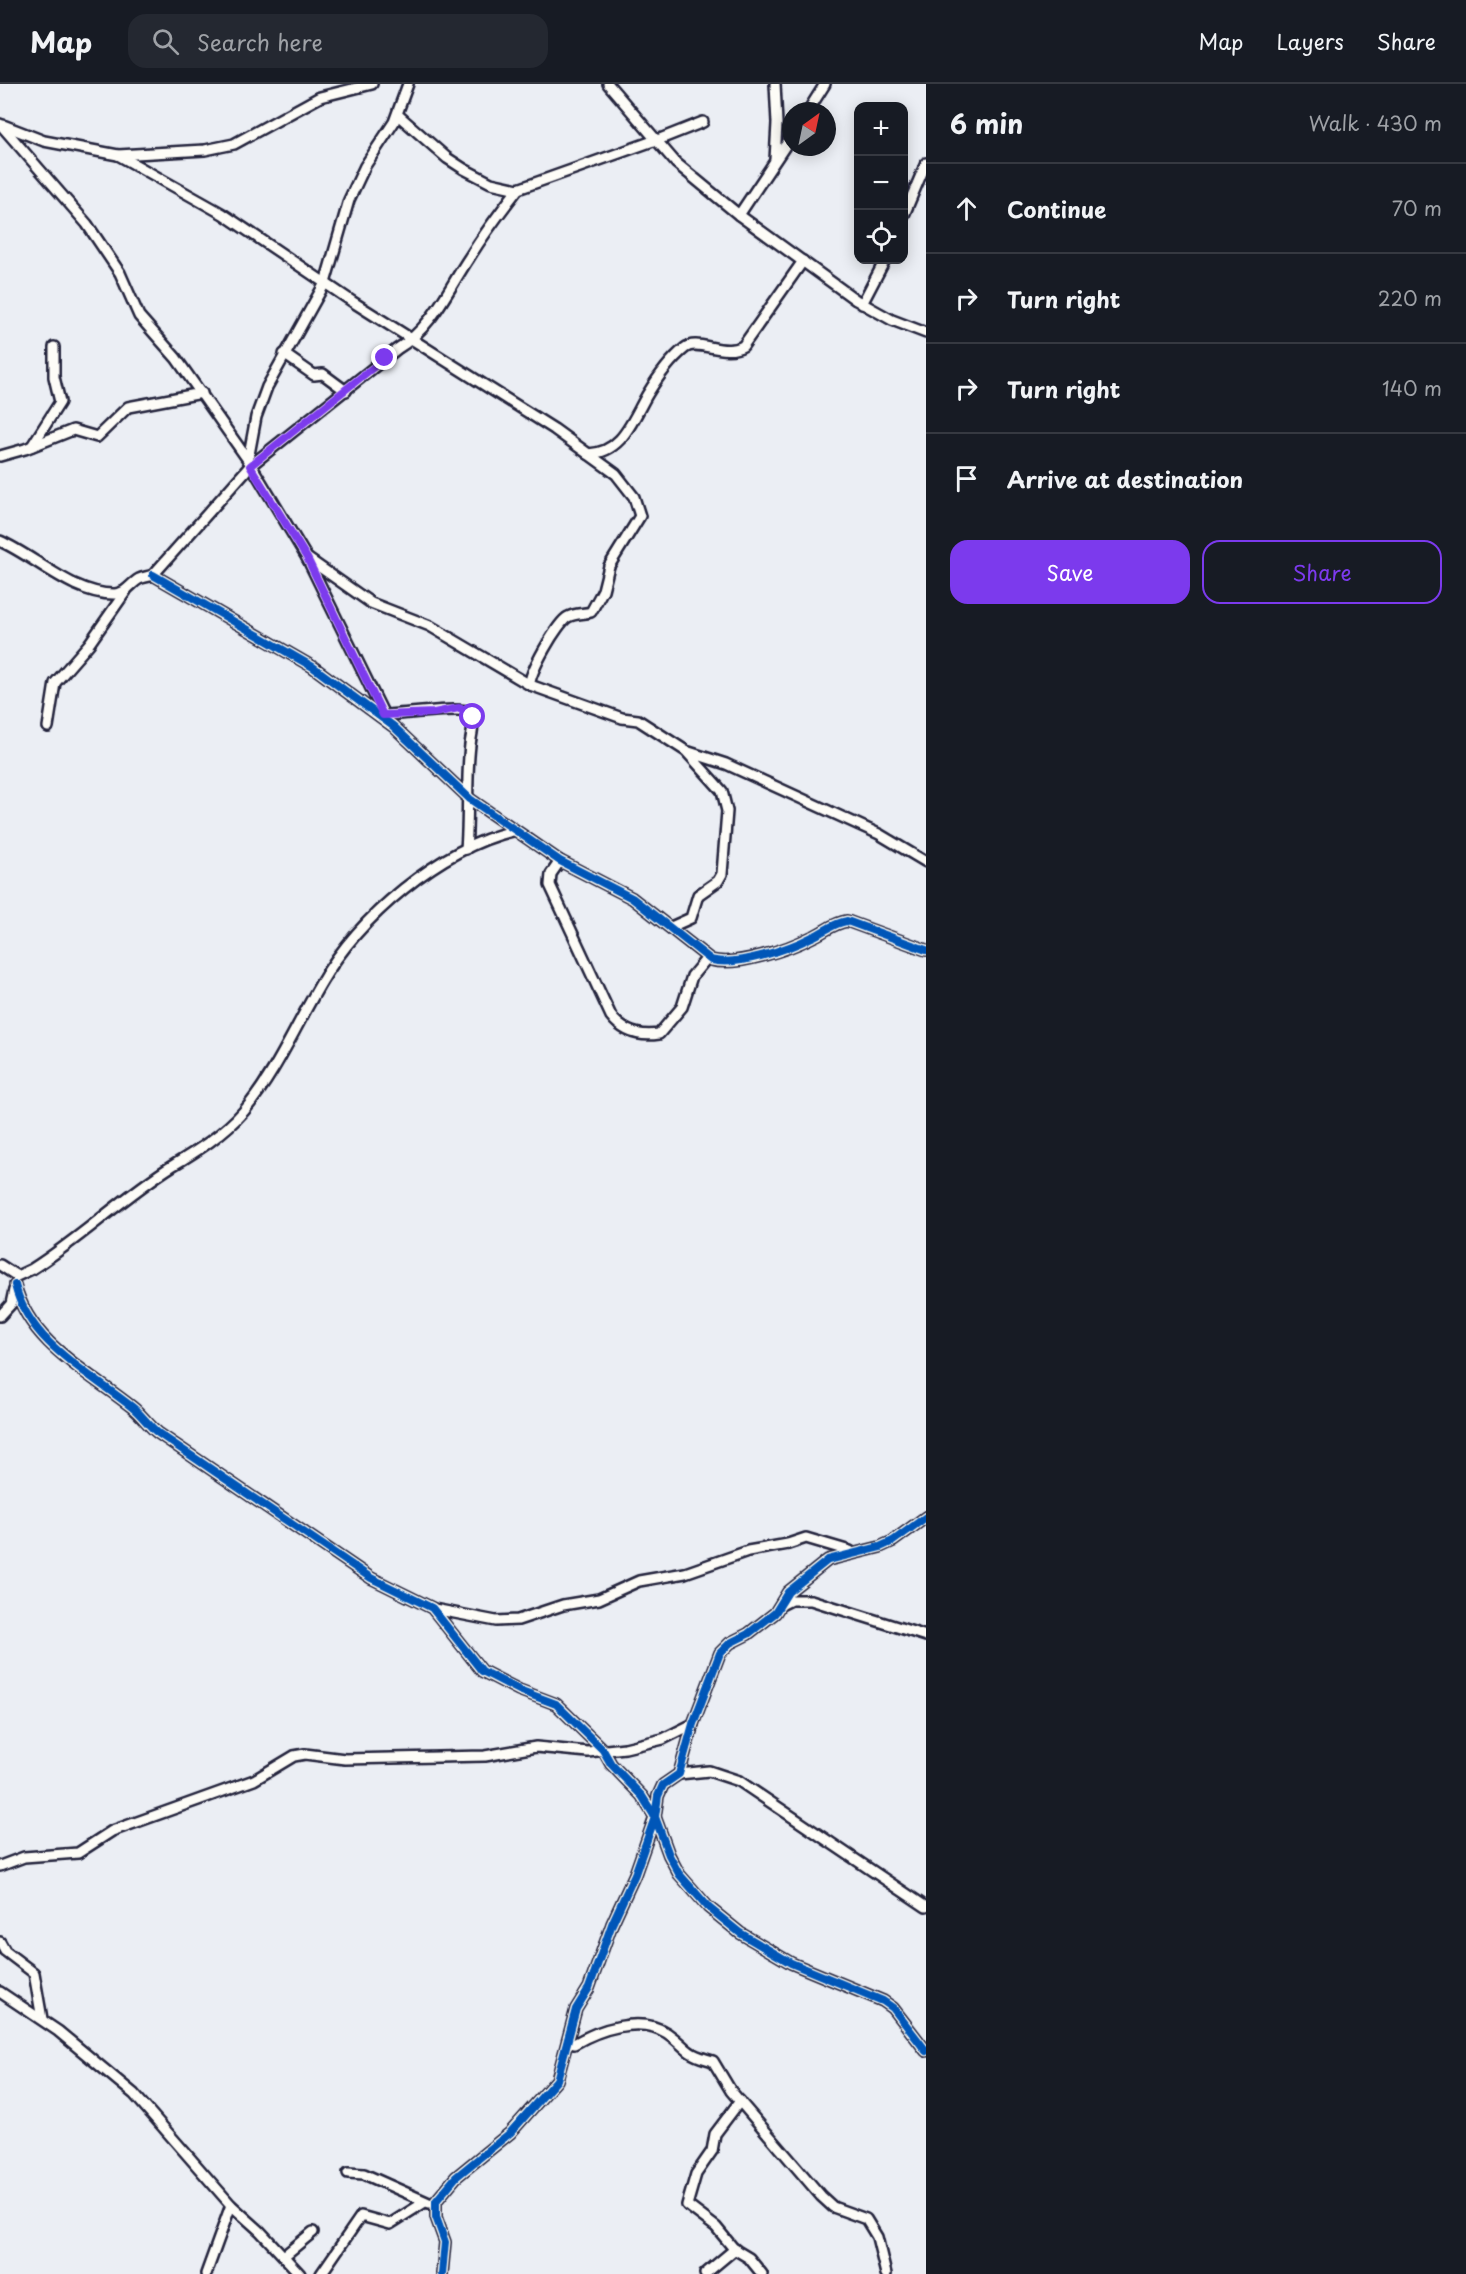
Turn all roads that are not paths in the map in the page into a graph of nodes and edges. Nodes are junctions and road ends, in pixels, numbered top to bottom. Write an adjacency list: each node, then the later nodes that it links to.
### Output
1 (372, 84): 11 (street)
2 (408, 84): 7 (street)
3 (608, 84): 9 (street)
4 (775, 84): 12 (street)
5 (825, 84): 6 (street)
6 (814, 102)
7 (398, 115): 14 (street); 19 (street)
8 (703, 122): 9 (street)
9 (656, 141): 14 (street); 16 (street)
10 (782, 151): 12 (street)
11 (118, 155): 19 (street); 26 (street)
12 (775, 162): 16 (street)
13 (926, 163): 15 (street)
14 (518, 189): 22 (street)
15 (905, 210)
16 (739, 215): 17 (street)
17 (803, 261): 20 (street); 28 (street)
18 (883, 264): 20 (street)
19 (325, 283): 22 (street); 24 (street)
20 (862, 304): 21 (street)
21 (926, 333)
22 (412, 340): 25 (street); 28 (street)
23 (54, 347): 27 (street)
24 (284, 354): 25 (street); 30 (street)
25 (346, 391): 30 (street)
26 (202, 393): 27 (street); 30 (street)
27 (33, 447): 29 (street)
28 (588, 454): 35 (street)
29 (0, 456)
30 (249, 463): 32 (street); 33 (street)
31 (0, 541): 34 (street)
32 (307, 558): 35 (street); 36 (street)
33 (153, 575): 34 (street); 37 (street)
34 (126, 591): 38 (street)
35 (530, 685): 39 (street)
36 (383, 715): 37 (street); 40 (street)
37 (393, 726): 40 (street)
38 (48, 728)
39 (686, 751): 44 (street); 45 (street)
40 (470, 799): 41 (street); 42 (street)
41 (513, 831): 42 (street); 43 (street)
42 (466, 849): 49 (street)
43 (560, 861): 45 (street); 47 (street)
44 (926, 862)
45 (672, 927): 47 (street)
46 (926, 950): 47 (street)
47 (707, 958)
48 (0, 1265): 49 (street)
49 (16, 1280): 50 (street); 55 (street)
50 (0, 1316)
51 (926, 1517): 52 (street)
52 (852, 1552): 53 (street); 55 (street)
53 (788, 1592): 54 (street); 56 (street)
54 (802, 1598): 56 (street); 57 (street)
55 (432, 1608): 59 (street)
56 (775, 1613): 58 (street)
57 (926, 1636)
58 (693, 1724): 59 (street); 60 (street)
59 (603, 1750): 61 (street); 62 (street)
60 (679, 1774): 61 (street); 63 (street)
61 (655, 1816): 68 (street); 71 (street)
62 (0, 1866)
63 (926, 1907)
64 (0, 1942): 66 (street)
65 (0, 1992): 66 (street)
66 (42, 2019): 72 (street)
67 (574, 2044): 69 (street)
68 (926, 2051)
69 (740, 2101): 74 (street); 82 (street)
70 (348, 2173): 71 (street)
71 (430, 2204): 78 (street); 79 (street)
72 (231, 2205): 75 (street); 76 (street)
73 (313, 2232): 75 (street)
74 (735, 2250): 80 (street); 81 (street)
75 (286, 2259): 77 (street)
76 (206, 2274)
77 (300, 2274)
78 (321, 2274)
79 (442, 2274)
80 (705, 2274)
81 (762, 2274)
82 (886, 2274)

